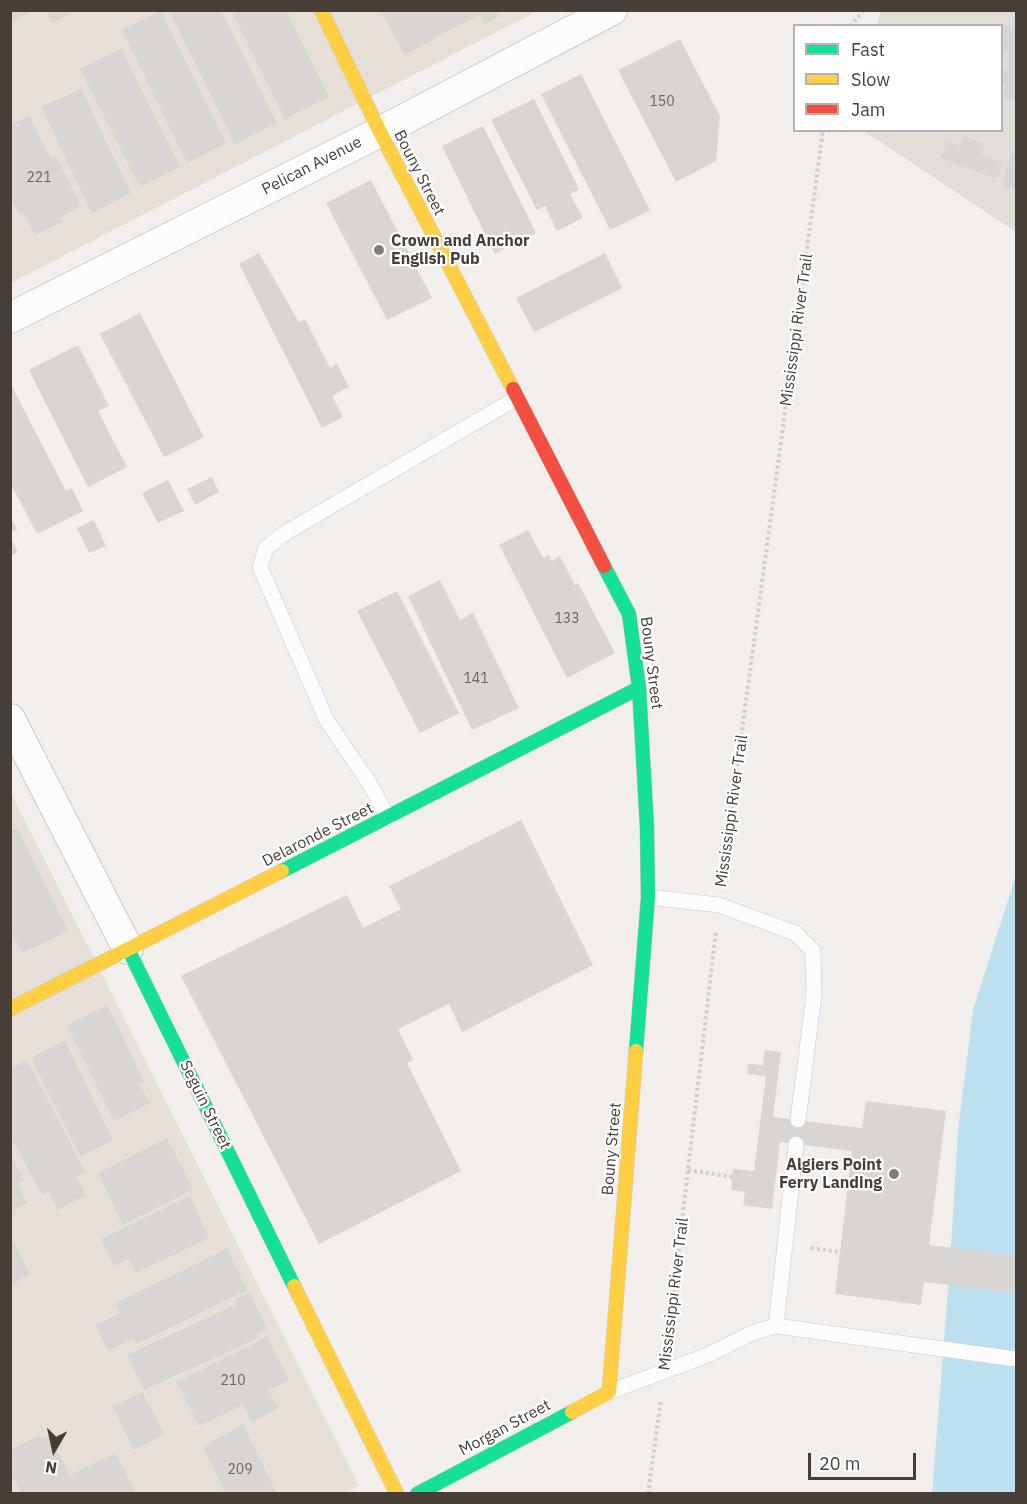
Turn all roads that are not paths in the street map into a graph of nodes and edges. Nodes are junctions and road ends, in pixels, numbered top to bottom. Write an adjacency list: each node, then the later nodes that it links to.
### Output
1 (321, 10): 3 (street, Bouny Street)
2 (612, 10): 3 (street, Pelican Avenue)
3 (380, 132): 4 (street, Pelican Avenue); 5 (street, Bouny Street)
4 (10, 318)
5 (517, 398): 6 (street, Bouny Street); 8 (lane)
6 (639, 688): 8 (street, Delaronde Street); 9 (street, Bouny Street)
7 (10, 719): 10 (street, Seguin Street)
8 (388, 818): 10 (street, Delaronde Street)
9 (648, 897): 12 (lane); 16 (street, Bouny Street)
10 (128, 949): 11 (street, Delaronde Street); 17 (street, Seguin Street)
11 (10, 1009)
12 (798, 1120)
13 (796, 1144): 14 (lane)
14 (776, 1326): 15 (lane); 16 (lane)
15 (1017, 1359)
16 (609, 1392): 18 (street, Morgan Street)
17 (397, 1494)
18 (417, 1494)

